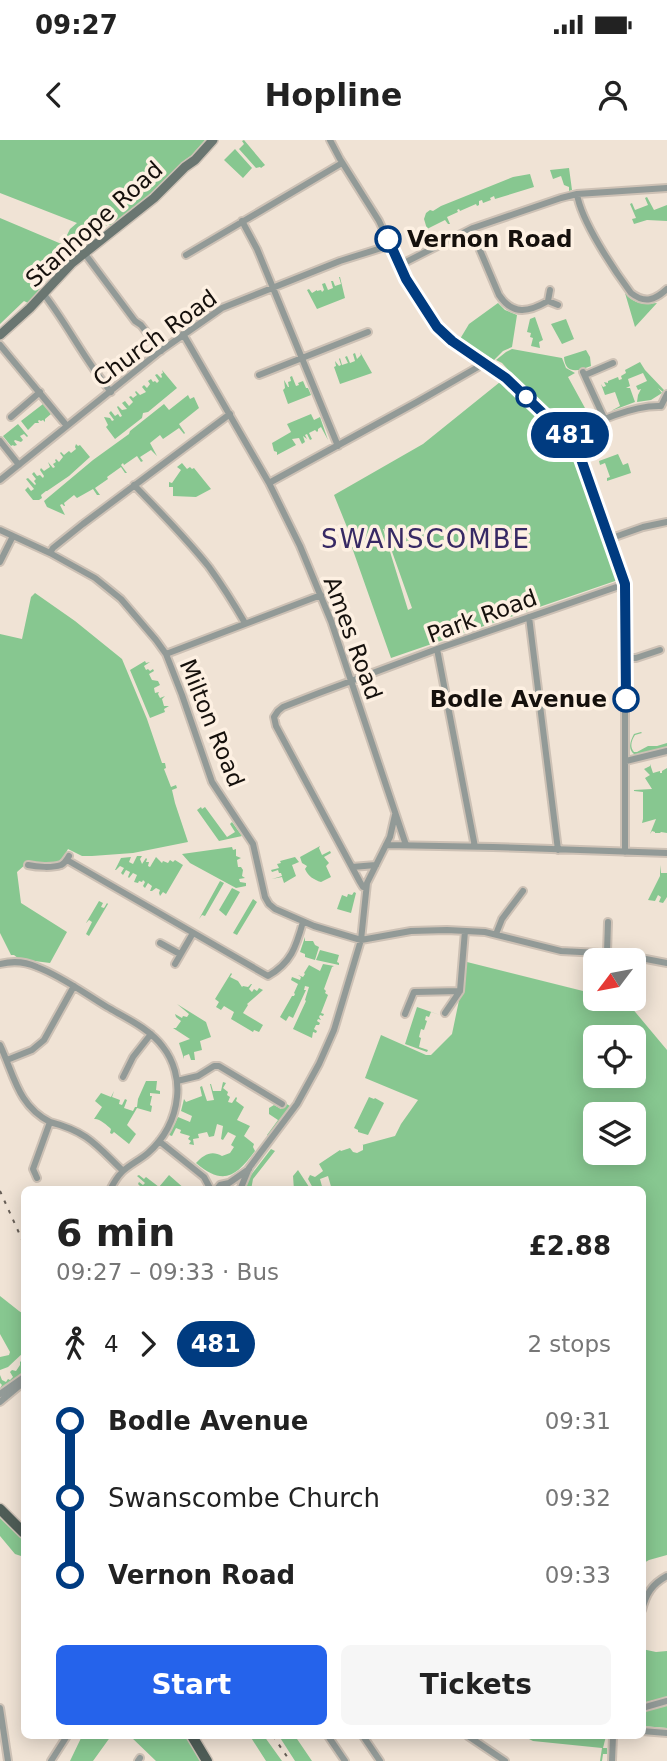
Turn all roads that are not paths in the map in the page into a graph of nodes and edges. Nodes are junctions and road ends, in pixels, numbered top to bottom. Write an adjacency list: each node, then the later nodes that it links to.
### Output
1 (213, 140): 9 (main road, Stanhope Road)
2 (330, 140): 3 (street)
3 (342, 163): 6 (street); 8 (street)
4 (667, 188): 5 (street)
5 (577, 194): 7 (street); 13 (street)
6 (242, 221): 10 (street); 12 (street)
7 (471, 229): 11 (street); 16 (street)
8 (391, 245): 11 (street); 12 (street, Church Road)
9 (85, 254): 15 (main road, Stanhope Road); 22 (street)
10 (186, 255)
11 (400, 265): 24 (street)
12 (272, 287): 19 (street, Church Road); 23 (street)
13 (667, 289)
14 (550, 290): 16 (street)
15 (43, 293): 20 (main road, Stanhope Road); 30 (street)
16 (548, 301): 17 (street)
17 (558, 305)
18 (368, 332): 23 (street)
19 (183, 334): 22 (street, Church Road); 33 (street, Ames Road)
20 (0, 335)
21 (0, 345): 29 (street)
22 (160, 351): 30 (street, Church Road)
23 (303, 358): 26 (street); 39 (street)
24 (485, 363): 37 (street); 39 (street)
25 (613, 363): 27 (street)
26 (259, 375)
27 (585, 376): 28 (street); 35 (street)
28 (579, 386)
29 (40, 392): 34 (street); 36 (street)
30 (111, 392): 36 (street, Church Road)
31 (667, 394): 32 (street)
32 (664, 408): 35 (street)
33 (230, 414): 42 (street, Ames Road); 43 (street)
34 (11, 417)
35 (605, 420): 37 (street)
36 (67, 426): 40 (street, Church Road)
37 (571, 436): 47 (street)
38 (0, 441): 40 (street)
39 (338, 446): 42 (street)
40 (19, 465): 41 (street, Church Road)
41 (0, 480)
42 (269, 482): 51 (street, Ames Road)
43 (134, 485): 48 (street); 53 (street)
44 (667, 522): 47 (street)
45 (0, 530): 46 (street, Milton Road)
46 (13, 536): 48 (street, Milton Road); 49 (street)
47 (609, 538): 50 (street)
48 (50, 553): 56 (street, Milton Road)
49 (0, 562)
50 (625, 584): 52 (street, Park Road); 57 (street)
51 (321, 595): 53 (street); 58 (street, Ames Road)
52 (529, 617): 54 (street, Park Road); 65 (street)
53 (245, 623): 56 (street)
54 (437, 649): 58 (street, Park Road); 64 (street)
55 (660, 650): 57 (street)
56 (166, 654): 73 (street, Milton Road)
57 (626, 657): 60 (street)
58 (351, 681): 61 (street, Ames Road); 70 (street, Park Road)
59 (667, 751): 60 (street)
60 (626, 761): 66 (street)
61 (395, 813): 62 (street); 63 (street, Ames Road)
62 (386, 845): 63 (street); 69 (street)
63 (406, 845): 64 (street)
64 (475, 847): 65 (street)
65 (558, 850): 66 (street)
66 (625, 852): 67 (street)
67 (667, 853)
68 (28, 865): 76 (street)
69 (376, 865): 70 (street); 71 (street)
70 (352, 867): 71 (street)
71 (366, 888): 78 (street)
72 (523, 891): 77 (street)
73 (303, 922): 76 (street); 78 (street, Milton Road)
74 (608, 922): 80 (street)
75 (465, 931): 77 (street); 78 (street); 88 (street)
76 (193, 933): 82 (street)
77 (496, 934): 81 (street)
78 (361, 940): 103 (street)
79 (160, 943): 82 (street)
80 (607, 948)
81 (583, 952)
82 (180, 954): 86 (street)
83 (646, 959): 84 (street)
84 (667, 963)
85 (0, 964): 87 (street)
86 (175, 964)
87 (74, 986): 91 (street); 93 (street)
88 (460, 991): 89 (street); 90 (street)
89 (445, 1013)
90 (405, 1014)
91 (151, 1034): 94 (street); 95 (street)
92 (0, 1045): 93 (street)
93 (7, 1060): 99 (street)
94 (177, 1081): 96 (street); 100 (street)
95 (128, 1084)
96 (270, 1096): 97 (street); 98 (street)
97 (282, 1104)
98 (264, 1105)
99 (50, 1122): 102 (street); 104 (street)
100 (159, 1141): 104 (street); 106 (street)
101 (30, 1145): 102 (street)
102 (40, 1148): 105 (street)
103 (249, 1168): 107 (street); 112 (street)
104 (123, 1171): 108 (street)
105 (37, 1178)
106 (204, 1178): 107 (street); 109 (street)
107 (226, 1183): 110 (street); 111 (street)
108 (113, 1186)
109 (211, 1186)
110 (219, 1186)
111 (236, 1186)
112 (241, 1186)
113 (21, 1382): 115 (street)
114 (21, 1383): 116 (street)
115 (0, 1394)
116 (0, 1402)
117 (0, 1509): 118 (main road)
118 (21, 1529)
119 (667, 1576): 120 (street)
120 (646, 1600)
121 (667, 1701): 122 (street)
122 (646, 1707)
123 (0, 1708): 133 (street)
124 (646, 1731): 125 (street)
125 (667, 1733)
126 (65, 1739): 134 (street)
127 (194, 1739): 135 (main road)
128 (330, 1739): 136 (street)
129 (365, 1739): 137 (street)
130 (472, 1739): 132 (street)
131 (613, 1739): 140 (street)
132 (493, 1754): 138 (street); 139 (street)
133 (8, 1761)
134 (51, 1761)
135 (207, 1761)
136 (345, 1761)
137 (380, 1761)
138 (488, 1761)
139 (505, 1761)
140 (612, 1761)

